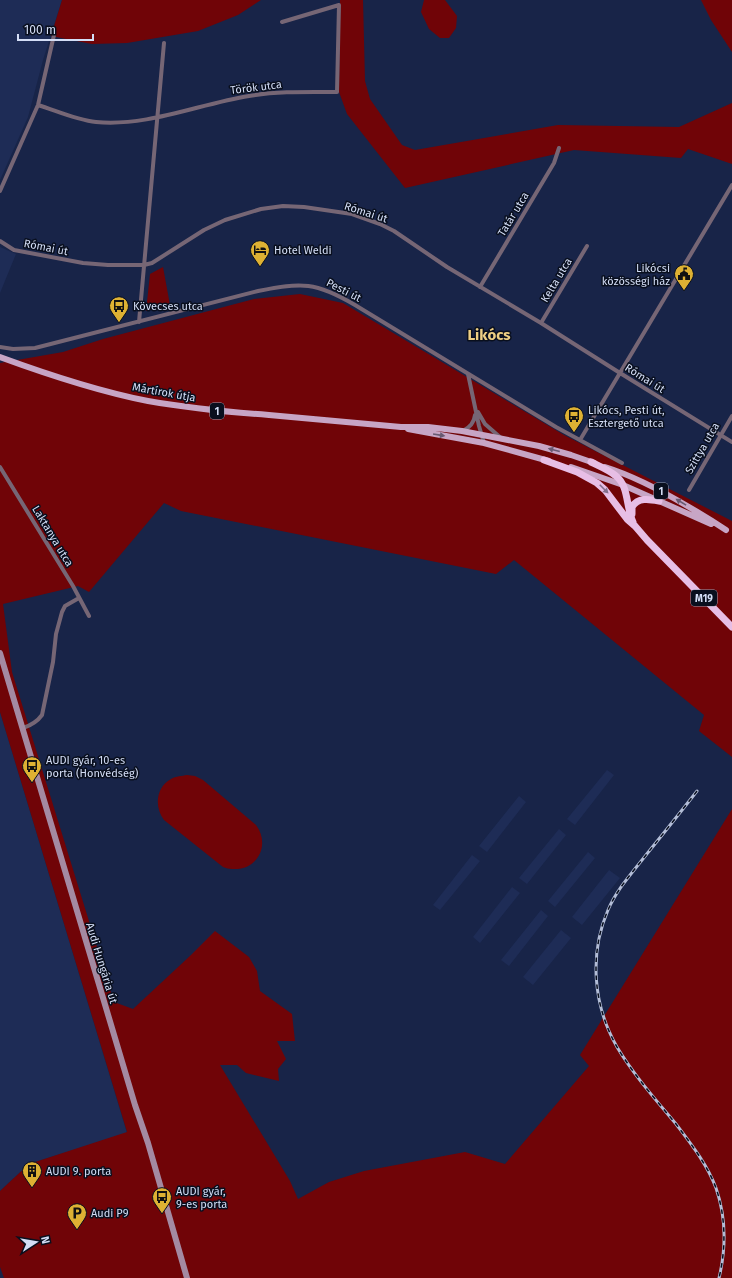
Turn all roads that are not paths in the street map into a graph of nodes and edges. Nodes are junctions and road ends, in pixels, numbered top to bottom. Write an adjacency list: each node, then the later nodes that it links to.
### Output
1 (282, 22): 5 (street, Török utca)
2 (54, 35): 4 (street)
3 (164, 43): 5 (street)
4 (38, 105): 5 (street, Török utca); 8 (street)
5 (158, 117): 11 (street)
6 (559, 148): 12 (street, Tatár utca)
7 (732, 185): 18 (street)
8 (0, 191)
9 (0, 241): 11 (street, Római út)
10 (587, 246): 14 (street, Kelta utca)
11 (144, 265): 12 (street, Római út); 13 (street)
12 (480, 287): 14 (street, Római út)
13 (139, 322): 15 (street, Pesti út); 17 (street, Pesti út)
14 (541, 323): 18 (street, Római út)
15 (0, 347)
16 (0, 358): 21 (main road, Mártírok útja / 1)
17 (468, 374): 19 (street); 26 (street, Pesti út)
18 (620, 374): 24 (street, Római út); 26 (street)
19 (475, 406): 22 (street); 23 (street); 25 (street)
20 (732, 416): 24 (street, Szittya utca)
21 (401, 427): 22 (main road, 1); 28 (main road, 1, one-way to 28)
22 (462, 431): 23 (main road, 1)
23 (481, 435): 25 (main road, 1); 28 (street)
24 (720, 435): 27 (street, Római út); 34 (street, Szittya utca)
25 (502, 439): 30 (main road, 1, one-way to 25)
26 (580, 440): 31 (street, Pesti út)
27 (732, 442)
28 (484, 444): 29 (main road, 1)
29 (544, 460): 33 (main road, 1); 36 (highway, one-way to 36)
30 (591, 462): 33 (highway); 37 (main road, 1, one-way to 30)
31 (622, 463)
32 (0, 467): 39 (street, Laktanya utca)
33 (623, 485): 35 (main road, 1); 36 (highway)
34 (689, 490)
35 (659, 501): 36 (highway); 37 (main road, 1)
36 (635, 526): 41 (highway, M19)
37 (726, 530): 38 (main road, 1)
38 (732, 534)
39 (79, 598): 40 (street, Laktanya utca); 43 (street)
40 (89, 616)
41 (732, 627)
42 (0, 653): 43 (street, Audi Hungária út)
43 (23, 728): 44 (street, Audi Hungária út)
44 (187, 1278)

